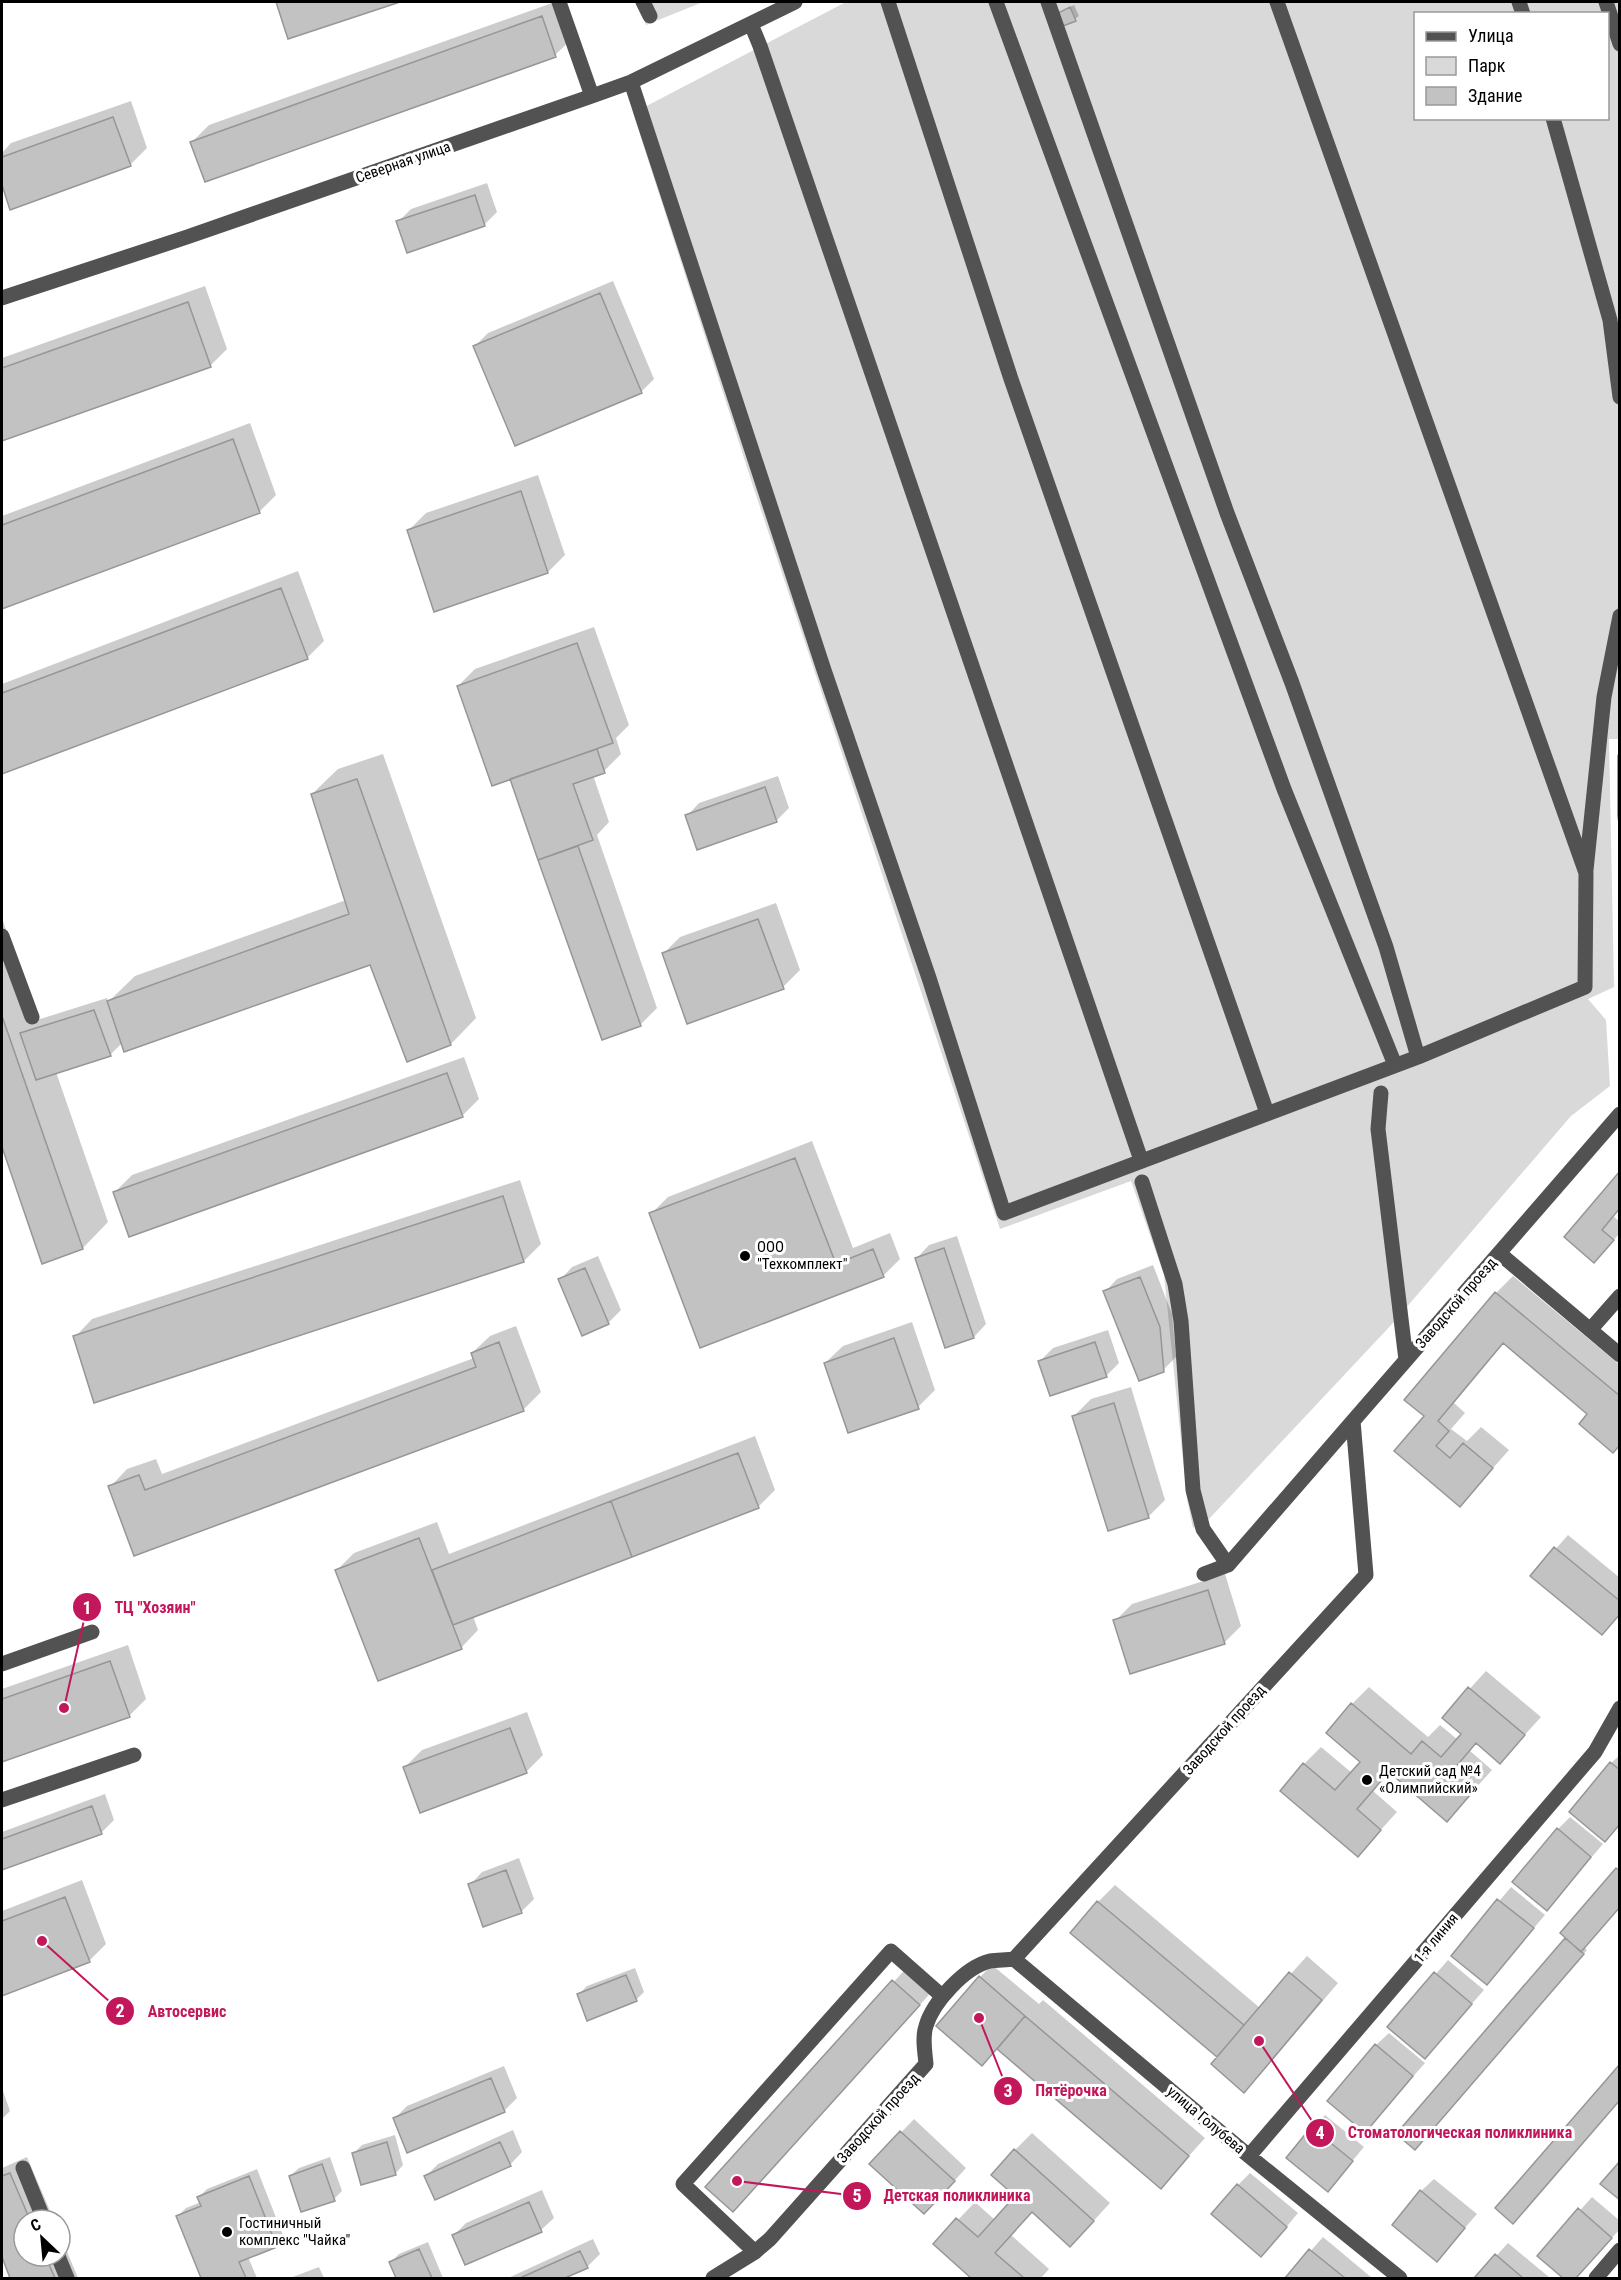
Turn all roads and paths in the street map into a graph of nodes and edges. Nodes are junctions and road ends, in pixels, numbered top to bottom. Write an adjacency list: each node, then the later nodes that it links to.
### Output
1 (559, 2): 13 (street)
2 (643, 2): 9 (street)
3 (795, 2): 10 (street, Северная улица)
4 (888, 2): 24 (street)
5 (996, 2): 22 (street)
6 (1048, 2): 21 (street)
7 (1277, 2): 18 (street)
8 (1606, 2): 11 (street)
9 (650, 16)
10 (751, 24): 12 (street, Северная улица); 26 (street)
11 (1620, 44)
12 (631, 81): 13 (street, Северная улица); 26 (street)
13 (592, 96): 15 (street, Северная улица)
14 (1554, 120): 16 (street)
15 (2, 298)
16 (1620, 397)
17 (1620, 616): 18 (street)
18 (1586, 873): 21 (street)
19 (2, 936): 20 (street)
20 (32, 1017)
21 (1418, 1057): 22 (street)
22 (1395, 1065): 24 (street)
23 (1381, 1093): 32 (street)
24 (1267, 1113): 26 (street)
25 (1620, 1114): 28 (street, Заводской проезд)
26 (1141, 1161)
27 (1142, 1182): 34 (street)
28 (1499, 1253): 30 (street); 32 (street, Заводской проезд)
29 (1620, 1296): 30 (street)
30 (1590, 1330): 31 (street)
31 (1620, 1355)
32 (1406, 1360): 33 (street, Заводской проезд)
33 (1353, 1421): 34 (street); 41 (street, Заводской проезд)
34 (1228, 1565): 35 (street)
35 (1204, 1574)
36 (92, 1632): 37 (street)
37 (2, 1664)
38 (1618, 1713): 43 (street, 1-я линия)
39 (134, 1755): 40 (street)
40 (2, 1800)
41 (1014, 1959): 42 (street, Заводской проезд); 43 (street, улица Голубева)
42 (942, 1996): 47 (street, Заводской проезд); 47 (street)
43 (1249, 2156): 49 (street, улица Голубева)
44 (22, 2168): 45 (street)
45 (39, 2208)
46 (1620, 2250): 50 (street)
47 (755, 2252): 48 (street, Заводской проезд)
48 (713, 2278)
49 (1400, 2278)
50 (1596, 2278)

